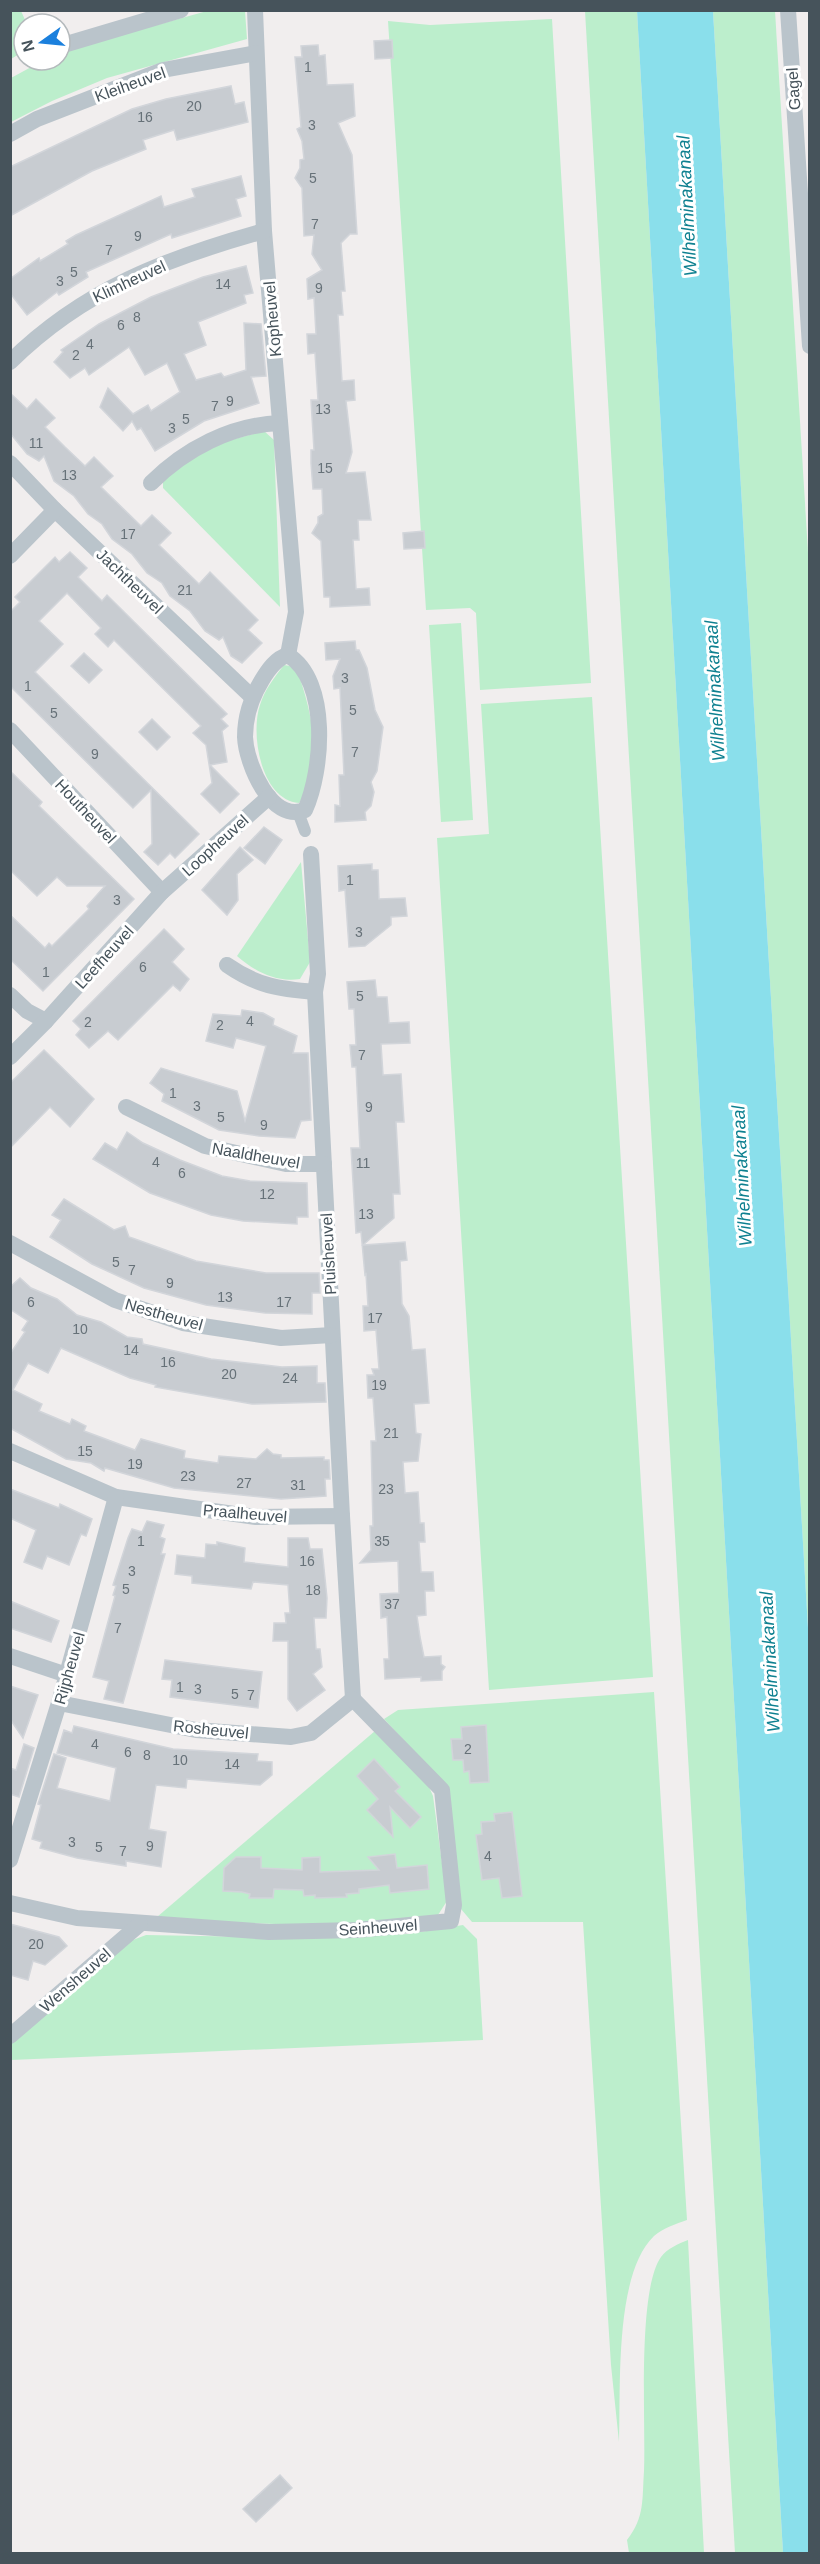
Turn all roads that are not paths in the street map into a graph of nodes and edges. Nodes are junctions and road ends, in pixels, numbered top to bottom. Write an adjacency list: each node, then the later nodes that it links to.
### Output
1 (182, 10): 4 (street)
2 (255, 10): 5 (street, Kopheuvel)
3 (788, 10): 8 (street, Gagel)
4 (72, 42)
5 (256, 53): 6 (street, Kleiheuvel); 7 (street, Kopheuvel)
6 (10, 134)
7 (264, 231): 9 (street, Klimheuvel); 10 (street, Kopheuvel)
8 (810, 346)
9 (10, 362)
10 (280, 423): 12 (street); 15 (street, Kopheuvel)
11 (10, 463): 13 (street, Jachtheuvel)
12 (151, 483)
13 (55, 510): 14 (street); 16 (street, Jachtheuvel)
14 (10, 556)
15 (288, 655): 16 (street); 19 (street)
16 (252, 697): 18 (street)
17 (10, 730): 22 (street, Houtheuvel)
18 (268, 797): 19 (street); 22 (street, Loopheuvel)
19 (298, 812): 20 (street)
20 (305, 831)
21 (311, 854): 24 (street, Pluisheuvel)
22 (162, 892): 26 (street, Leefheuvel)
23 (227, 965): 24 (street)
24 (315, 992): 29 (street, Pluisheuvel)
25 (10, 995): 26 (street)
26 (46, 1021): 27 (street, Leefheuvel)
27 (10, 1057)
28 (126, 1107): 29 (street, Naaldheuvel)
29 (324, 1164): 31 (street, Pluisheuvel)
30 (10, 1243): 31 (street, Nestheuvel)
31 (332, 1335): 34 (street, Pluisheuvel)
32 (10, 1451): 33 (street, Praalheuvel)
33 (116, 1497): 34 (street, Praalheuvel); 36 (street, Rijpheuvel)
34 (342, 1516): 37 (street)
35 (10, 1656): 36 (street)
36 (67, 1675): 38 (street, Rijpheuvel)
37 (353, 1699): 38 (street, Rosheuvel); 42 (street, Seinheuvel)
38 (59, 1703): 39 (street, Rijpheuvel)
39 (14, 1837): 40 (street, Rijpheuvel)
40 (10, 1860)
41 (10, 1903): 42 (street, Seinheuvel)
42 (140, 1924): 43 (street, Wensheuvel)
43 (10, 2036)

